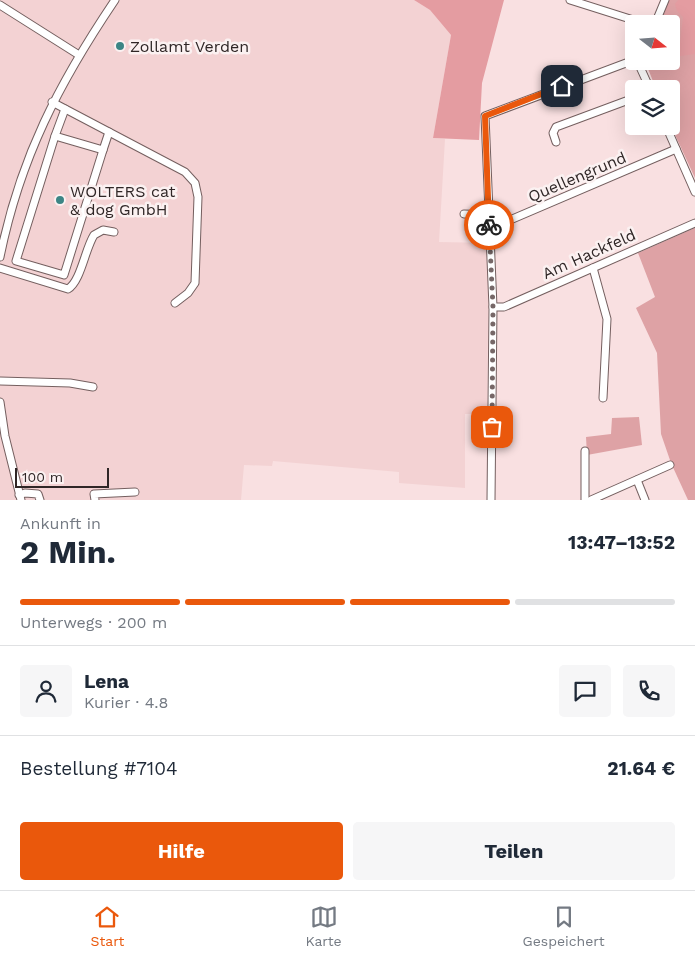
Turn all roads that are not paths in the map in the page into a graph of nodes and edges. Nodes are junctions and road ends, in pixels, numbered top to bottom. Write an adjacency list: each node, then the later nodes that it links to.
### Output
1 (115, 0): 7 (street)
2 (570, 0): 6 (street)
3 (665, 0): 5 (street)
4 (0, 5): 7 (street)
5 (659, 15)
6 (625, 17)
7 (79, 55): 10 (street)
8 (625, 63): 20 (street)
9 (625, 101): 15 (street)
10 (52, 102): 11 (street); 24 (street)
11 (65, 109): 12 (street); 14 (street)
12 (109, 132): 16 (street); 27 (street)
13 (670, 135): 17 (street)
14 (55, 136): 16 (street); 16 (street)
15 (556, 142)
16 (103, 150)
17 (676, 150): 18 (street); 22 (street, Quellengrund)
18 (695, 192)
19 (464, 214): 20 (street)
20 (489, 215): 22 (street)
21 (695, 223): 26 (street, Am Hackfeld)
22 (489, 229): 28 (street)
23 (114, 232): 25 (street)
24 (0, 257)
25 (0, 268)
26 (593, 268): 28 (street, Am Hackfeld); 31 (street)
27 (175, 303)
28 (493, 307): 41 (street)
29 (0, 381): 30 (street)
30 (93, 387)
31 (603, 398)
32 (0, 402): 33 (street)
33 (3, 436): 38 (street)
34 (585, 451): 42 (street)
35 (670, 465): 36 (street)
36 (637, 480): 43 (street); 44 (street)
37 (135, 492): 40 (street)
38 (20, 497): 39 (street)
39 (40, 500)
40 (95, 500)
41 (491, 500)
42 (585, 500)
43 (591, 500)
44 (645, 500)

